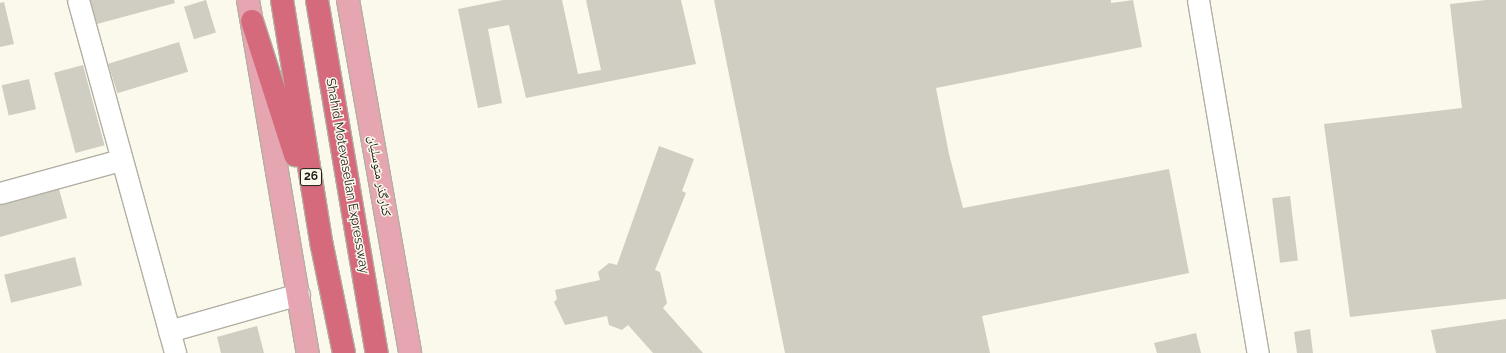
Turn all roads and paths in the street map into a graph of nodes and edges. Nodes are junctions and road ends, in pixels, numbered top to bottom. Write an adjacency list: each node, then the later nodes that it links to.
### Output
1 (78, 0): 8 (street)
2 (248, 0): 7 (main road)
3 (282, 0): 10 (highway, 26)
4 (317, 0): 16 (highway, Shahid Motevaselian Expressway)
5 (348, 0): 17 (main road, کنارگذر متوسلیان)
6 (1198, 0): 18 (street)
7 (252, 21): 10 (highway); 11 (main road)
8 (121, 160): 9 (street); 12 (street)
9 (0, 193)
10 (322, 246): 15 (highway, 26)
11 (299, 294): 12 (street); 14 (main road)
12 (169, 331): 13 (street)
13 (175, 353)
14 (308, 353)
15 (344, 353)
16 (378, 353)
17 (410, 353)
18 (1258, 353)

